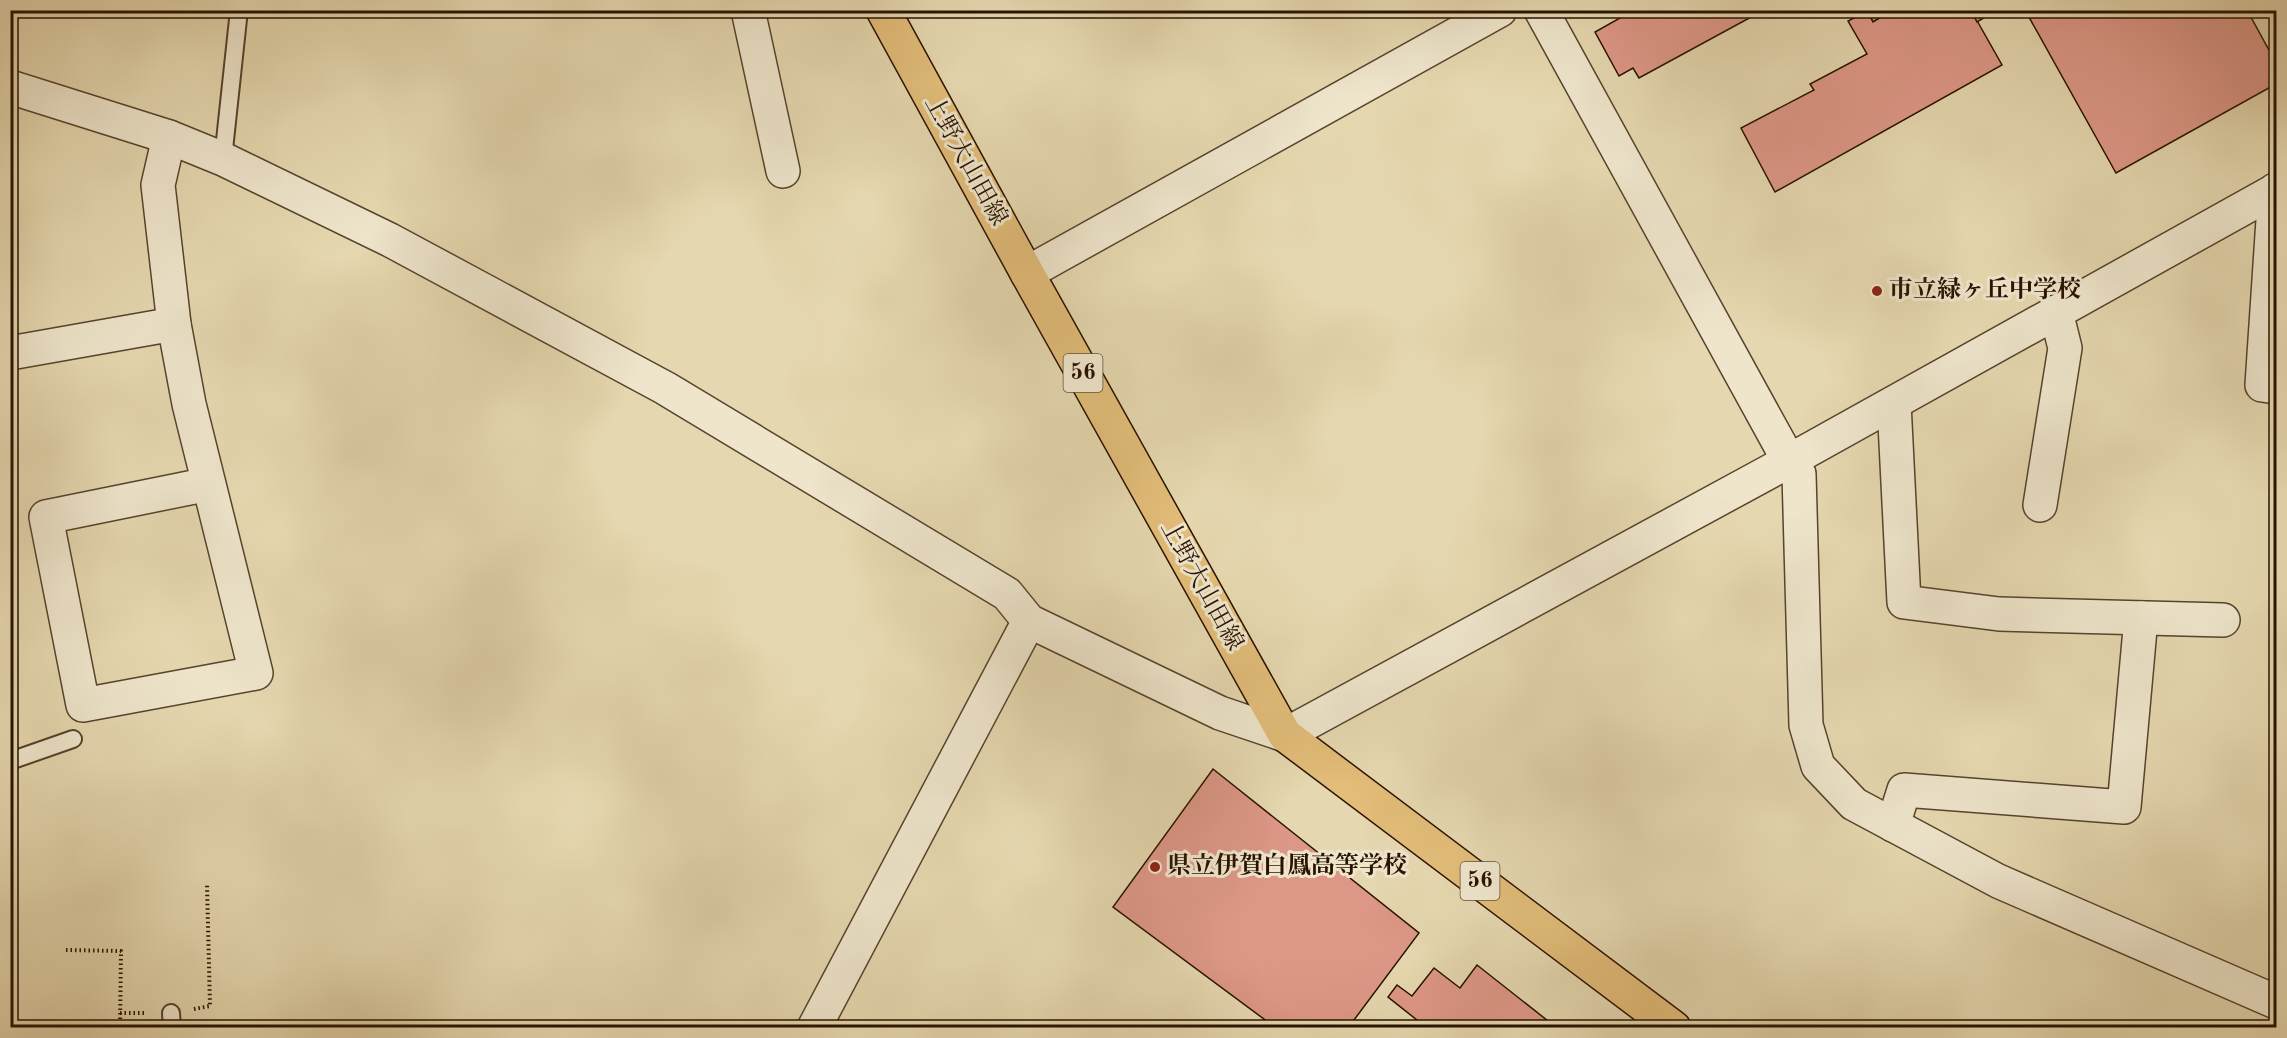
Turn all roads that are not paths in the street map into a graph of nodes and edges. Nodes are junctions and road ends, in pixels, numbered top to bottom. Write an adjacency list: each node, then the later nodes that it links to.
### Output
1 (239, 10): 8 (lane)
2 (748, 10): 9 (street)
3 (883, 10): 11 (main road, 上野大山田線 / 56)
4 (1500, 10): 11 (street)
5 (1541, 10): 17 (street)
6 (10, 87): 7 (street)
7 (169, 137): 8 (street); 13 (street)
8 (223, 159): 22 (street)
9 (783, 171)
10 (2276, 190): 12 (street); 15 (street)
11 (1027, 273): 23 (main road, 上野大山田線 / 56)
12 (2056, 312): 16 (street); 19 (street)
13 (174, 324): 14 (street); 18 (street)
14 (10, 353)
15 (2277, 387)
16 (1894, 402): 17 (street); 20 (street)
17 (1789, 460): 23 (street); 26 (street)
18 (209, 484): 18 (street)
19 (2040, 505)
20 (2141, 618): 21 (street); 26 (street)
21 (2223, 620)
22 (1029, 621): 23 (street); 28 (street)
23 (1285, 735): 29 (main road, 上野大山田線 / 56)
24 (73, 739): 25 (lane)
25 (10, 761)
26 (1893, 825): 27 (street)
27 (2277, 1002)
28 (814, 1028)
29 (1674, 1028)

